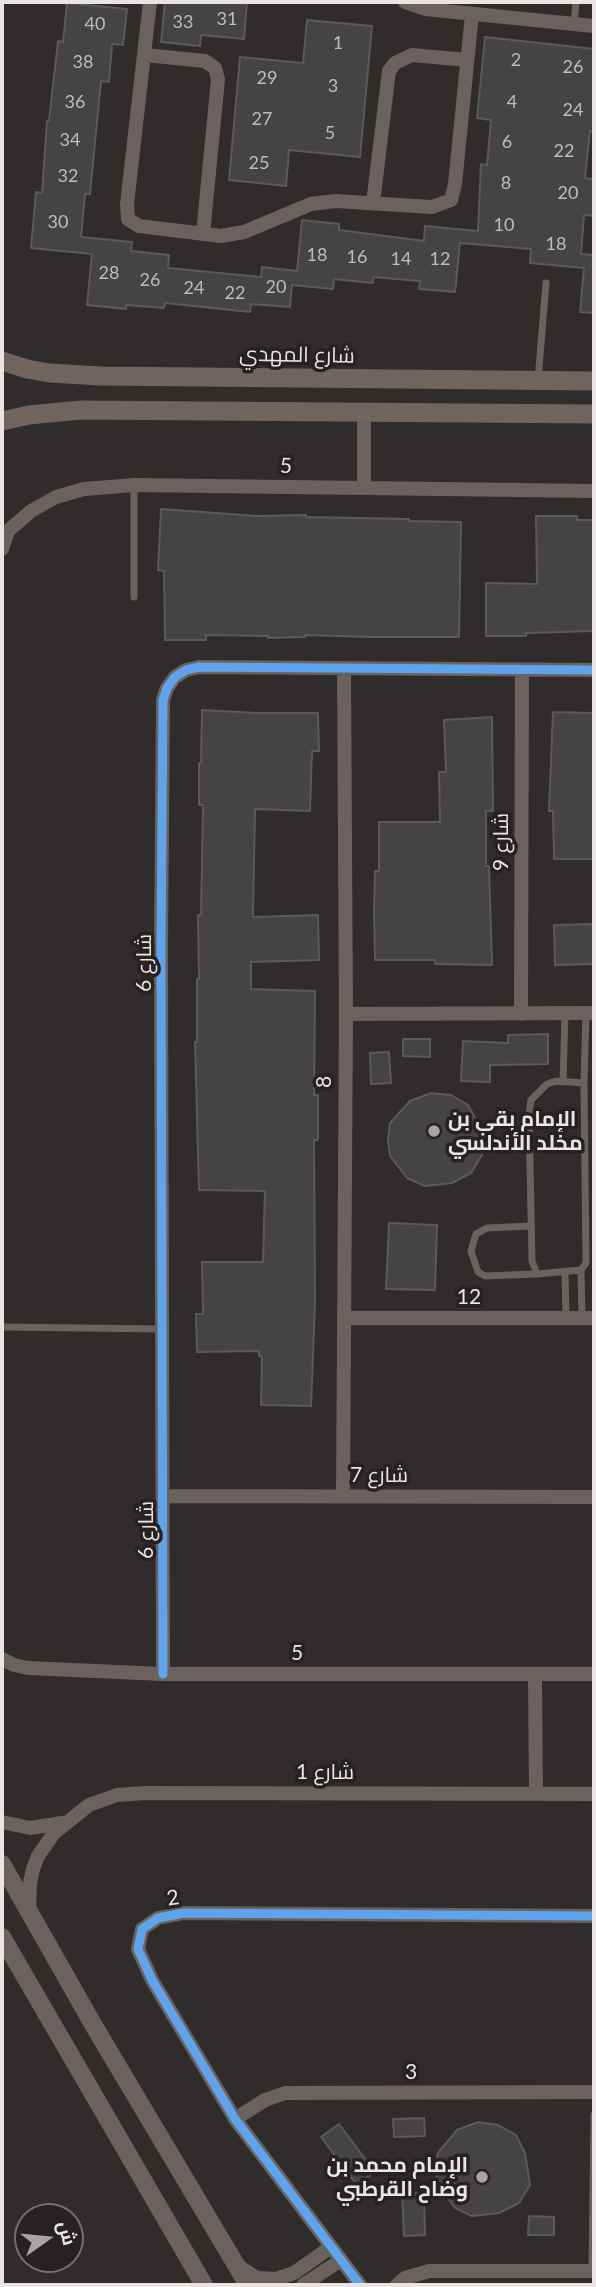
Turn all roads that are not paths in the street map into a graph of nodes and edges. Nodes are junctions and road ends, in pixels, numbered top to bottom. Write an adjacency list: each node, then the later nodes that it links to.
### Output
1 (150, 2): 7 (street)
2 (405, 2): 4 (street)
3 (576, 2): 5 (lane)
4 (472, 14): 5 (street); 8 (street)
5 (574, 24): 6 (street)
6 (594, 26)
7 (145, 55): 10 (street); 10 (street)
8 (467, 60): 9 (street); 9 (street)
9 (373, 203): 10 (street)
10 (203, 234)
11 (546, 283): 13 (lane)
12 (2, 361): 13 (main road, شارع المهدي)
13 (538, 380): 14 (main road, شارع المهدي)
14 (594, 381)
15 (364, 413): 16 (main road); 17 (main road); 19 (street)
16 (594, 414)
17 (2, 421)
18 (134, 485): 19 (street, 5); 21 (street, 5); 22 (lane)
19 (364, 488): 20 (street, 5)
20 (594, 491)
21 (2, 550)
22 (134, 597)
23 (344, 669): 24 (street, شارع 6); 27 (street, 8); 40 (street, شارع 6)
24 (522, 670): 25 (street, شارع 6); 28 (street, شارع 9)
25 (594, 670)
26 (590, 1013): 29 (street); 31 (lane)
27 (346, 1014): 28 (street); 36 (street, 8)
28 (521, 1014): 29 (street)
29 (565, 1014): 30 (lane)
30 (563, 1082): 31 (lane); 32 (lane)
31 (584, 1083): 33 (lane)
32 (531, 1226): 35 (lane); 35 (lane)
33 (581, 1270): 34 (lane); 38 (lane)
34 (565, 1272): 35 (lane); 37 (lane)
35 (537, 1274)
36 (344, 1318): 37 (street, 12); 42 (street, 8)
37 (566, 1318): 38 (street, 12)
38 (588, 1318)
39 (2, 1326): 40 (lane)
40 (163, 1329): 41 (street, شارع 6)
41 (164, 1496): 42 (street, شارع 7); 45 (street, شارع 6)
42 (342, 1496): 43 (street, شارع 7)
43 (594, 1497)
44 (2, 1659): 45 (street, 5)
45 (163, 1674): 47 (street, 5)
46 (594, 1674): 47 (street, 5)
47 (535, 1675): 48 (street)
48 (536, 1794): 49 (street, شارع 1); 51 (street, شارع 1)
49 (594, 1794)
50 (2, 1822): 51 (street, شارع 1)
51 (64, 1823): 53 (street, شارع 1)
52 (2, 1864): 53 (street)
53 (29, 1911): 61 (street)
54 (594, 1916): 58 (street, 2)
55 (2, 1937): 63 (street)
56 (594, 2092): 58 (street, 3)
57 (594, 2115): 62 (lane)
58 (235, 2119): 59 (street, 2)
59 (331, 2247): 60 (street, 2); 61 (street)
60 (341, 2260): 65 (street); 66 (street, 2)
61 (234, 2262): 64 (street)
62 (593, 2271): 67 (street)
63 (204, 2285)
64 (248, 2285)
65 (303, 2285)
66 (360, 2285)
67 (397, 2285)

